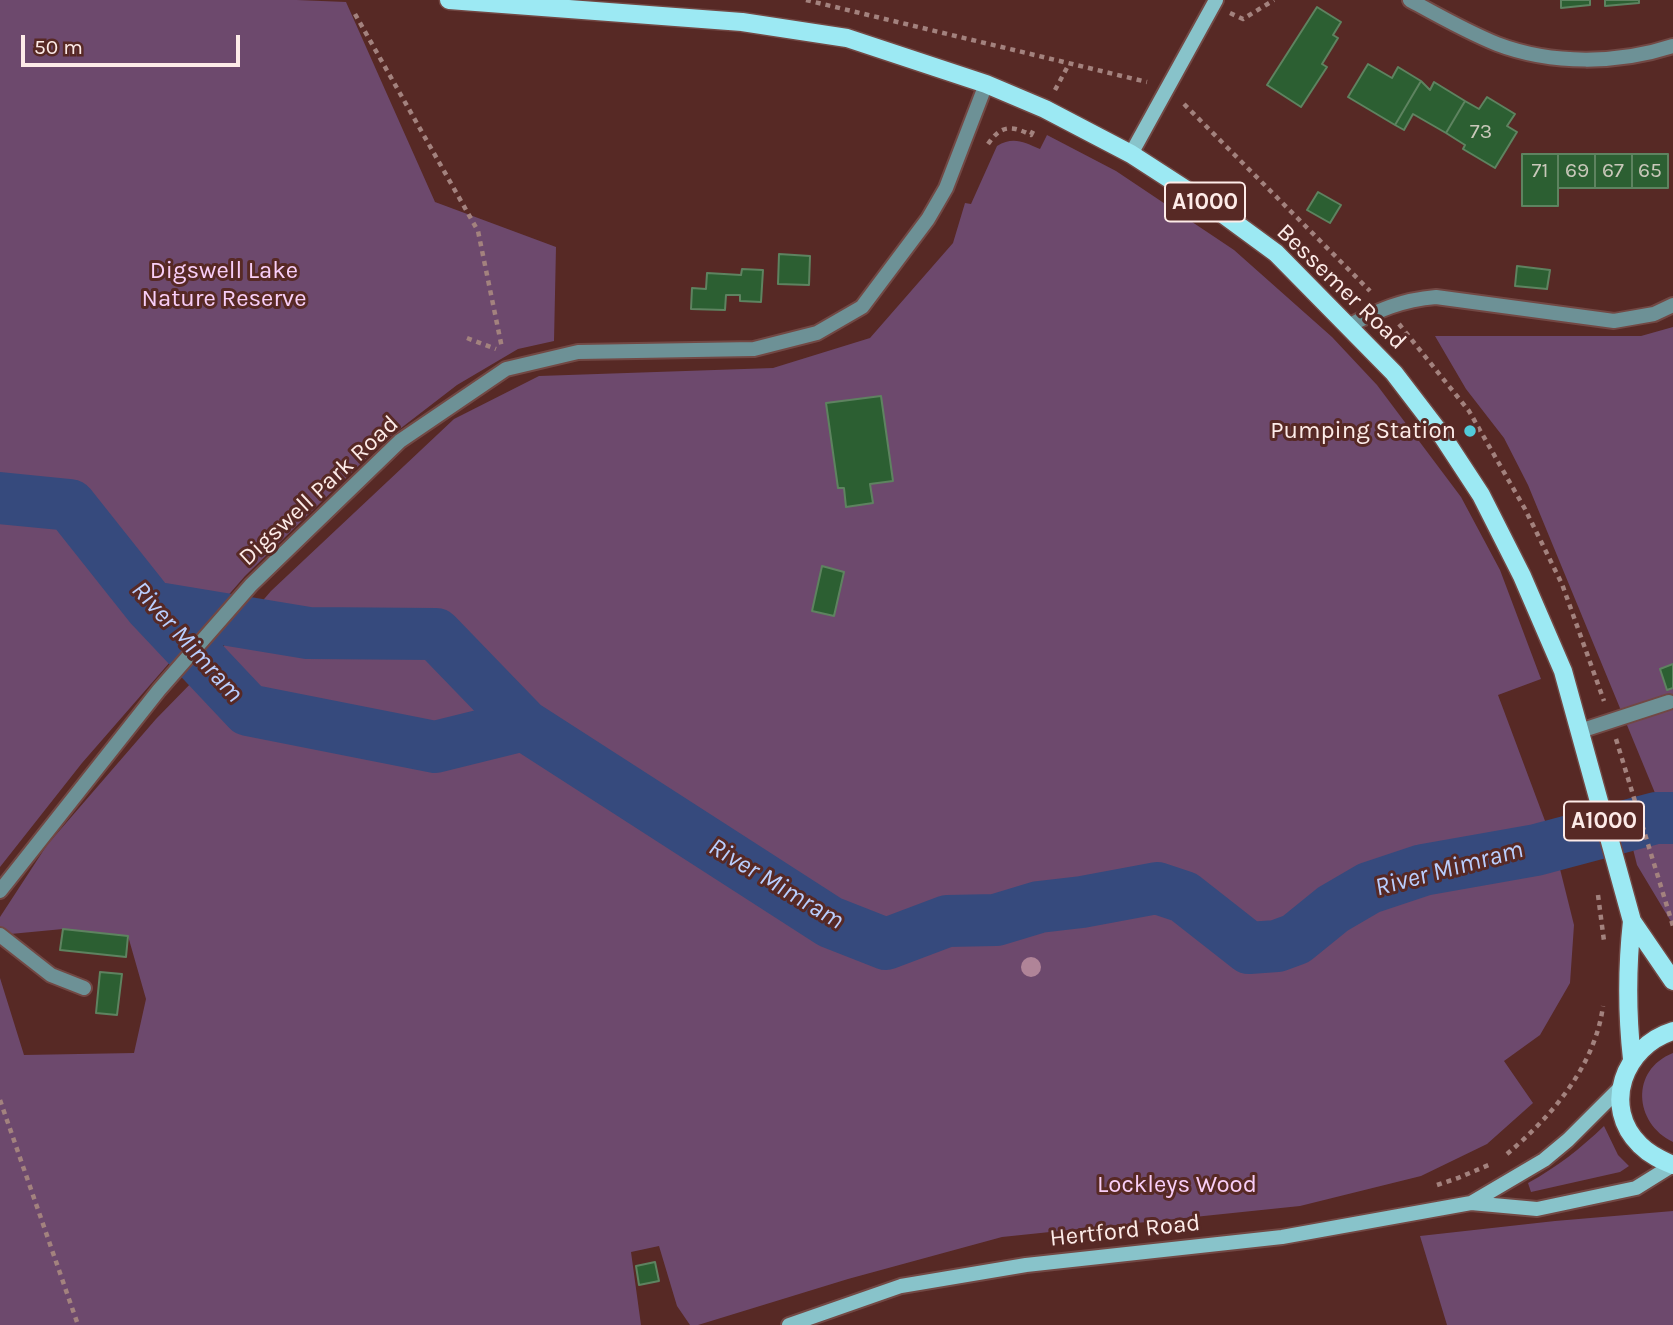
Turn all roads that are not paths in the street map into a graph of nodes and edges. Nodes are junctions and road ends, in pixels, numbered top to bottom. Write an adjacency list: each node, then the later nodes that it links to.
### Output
1 (449, 0): 5 (main road, Bessemer Road / A1000)
2 (1410, 0): 4 (street)
3 (1215, 2): 6 (street)
4 (1673, 46)
5 (986, 84): 6 (main road, Bessemer Road / A1000); 11 (street, Digswell Park Road)
6 (1131, 154): 8 (main road, Bessemer Road / A1000)
7 (1673, 305): 8 (street)
8 (1348, 326): 10 (main road, Bessemer Road / A1000)
9 (1669, 702): 10 (street)
10 (1580, 731): 12 (main road, Bessemer Road / A1000)
11 (0, 891)
12 (1632, 921): 14 (main road, Bessemer Road / A1000); 17 (main road, Bessemer Road / A1000)
13 (0, 935): 15 (street)
14 (1673, 981)
15 (84, 988)
16 (1673, 1031): 17 (main road)
17 (1632, 1059): 18 (main road)
18 (1621, 1087): 19 (main road); 20 (street, Hertford Road)
19 (1673, 1165): 20 (street, Hertford Road)
20 (1471, 1203): 21 (street, Hertford Road)
21 (789, 1325)

